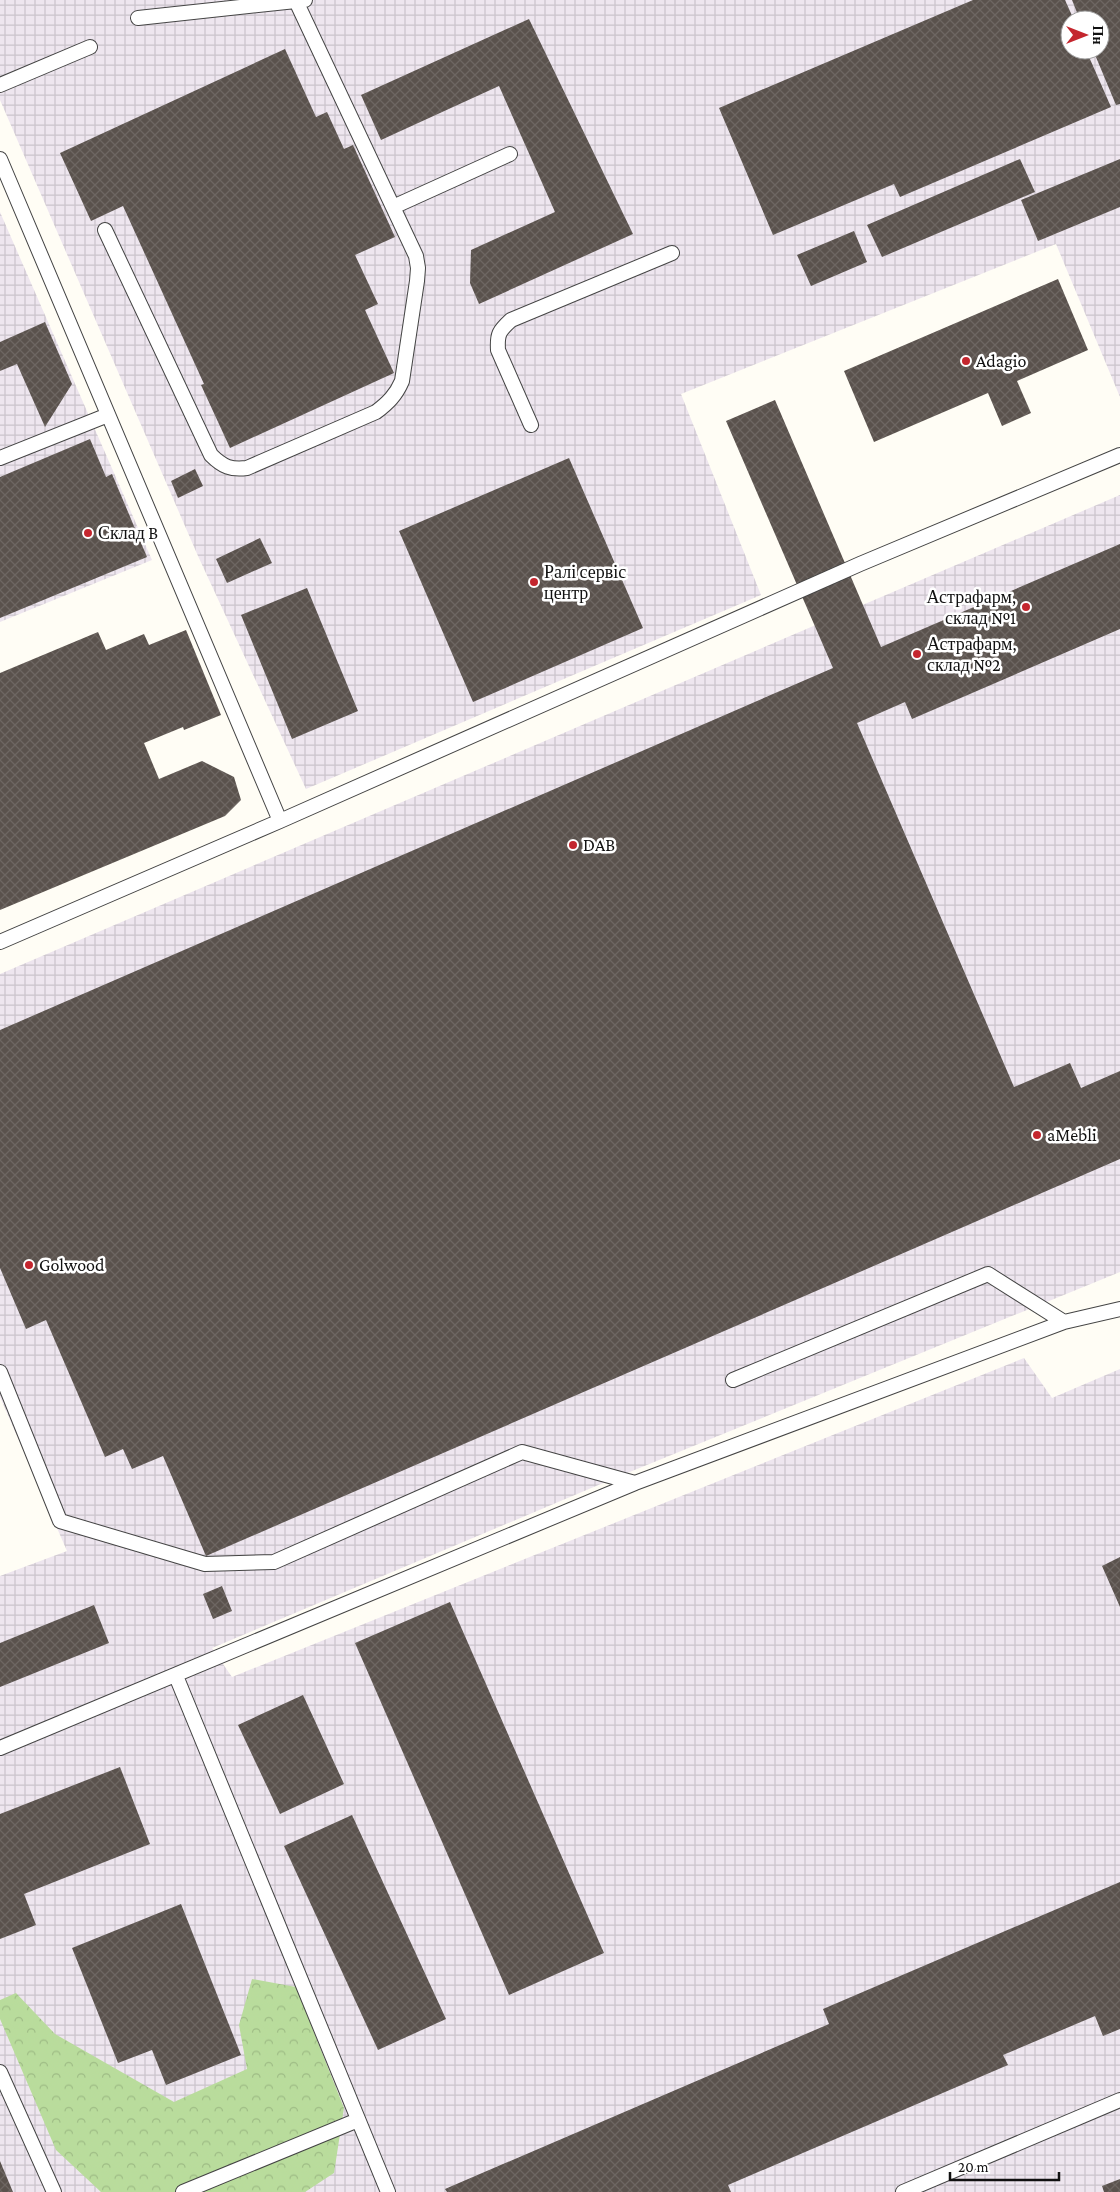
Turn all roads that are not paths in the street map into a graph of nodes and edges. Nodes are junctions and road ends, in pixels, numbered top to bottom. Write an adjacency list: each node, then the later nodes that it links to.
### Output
1 (301, 0): 2 (lane); 7 (lane)
2 (138, 18)
3 (90, 47): 4 (lane)
4 (0, 85)
5 (510, 154): 7 (lane)
6 (0, 159): 10 (lane)
7 (393, 207): 8 (lane)
8 (105, 230)
9 (672, 253): 11 (lane)
10 (108, 415): 13 (lane); 14 (lane)
11 (531, 425)
12 (1120, 455): 14 (lane)
13 (0, 458)
14 (280, 821): 15 (lane)
15 (0, 942)
16 (1120, 1309): 17 (lane)
17 (1064, 1322): 19 (lane); 20 (lane)
18 (0, 1372): 20 (lane)
19 (733, 1380)
20 (635, 1483): 21 (lane)
21 (176, 1676): 22 (lane); 25 (lane)
22 (0, 1748)
23 (0, 2072): 26 (lane)
24 (1120, 2100): 29 (lane)
25 (358, 2120): 27 (lane); 28 (lane)
26 (54, 2192)
27 (183, 2192)
28 (388, 2192)
29 (903, 2192)

